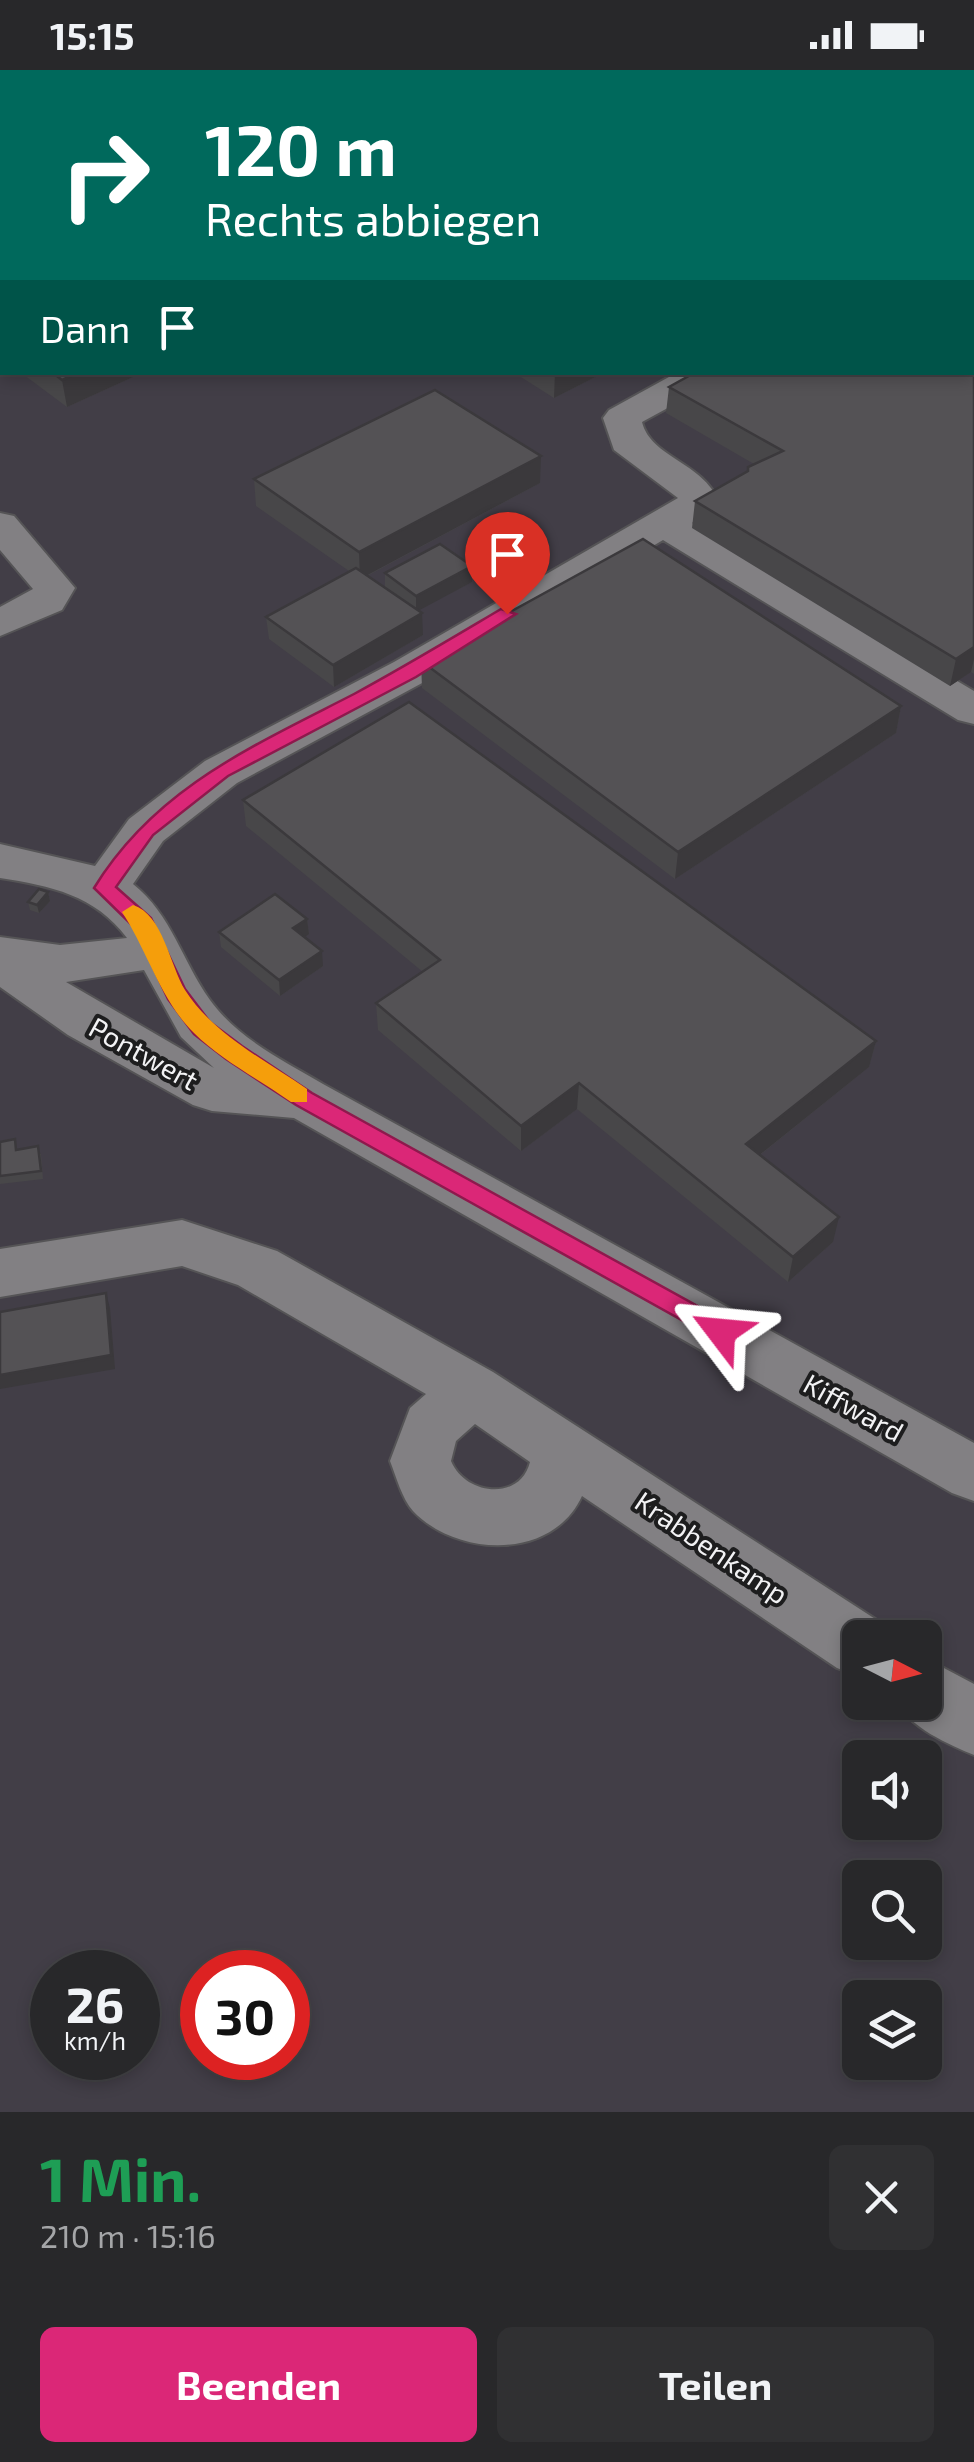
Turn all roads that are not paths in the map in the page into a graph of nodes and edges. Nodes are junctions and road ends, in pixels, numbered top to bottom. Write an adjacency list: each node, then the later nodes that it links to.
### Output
1 (701, 375): 2 (street)
2 (665, 524): 5 (street); 7 (street)
3 (0, 525): 4 (street)
4 (0, 623)
5 (974, 710)
6 (0, 860): 7 (street, Kiffward)
7 (104, 888): 8 (street, Kiffward)
8 (156, 950): 9 (street, Pontwert); 10 (street, Kiffward)
9 (0, 958): 10 (street, Pontwert)
10 (304, 1099): 14 (street, Kiffward)
11 (0, 1273): 12 (street, Krabbenkamp)
12 (472, 1390): 13 (street, Krabbenkamp); 13 (street)
13 (564, 1448): 15 (street, Krabbenkamp)
14 (974, 1474)
15 (842, 1634)
16 (942, 1701): 17 (street)
17 (974, 1722)

